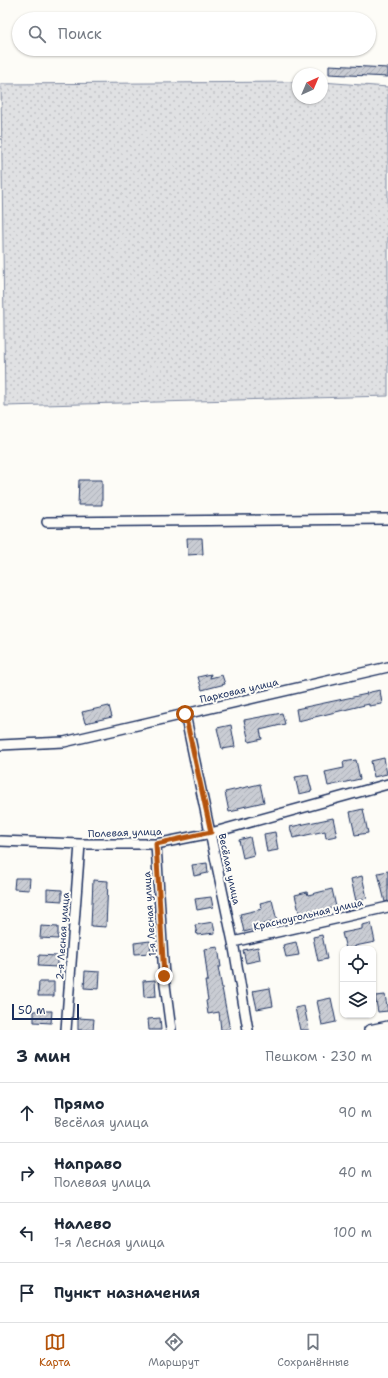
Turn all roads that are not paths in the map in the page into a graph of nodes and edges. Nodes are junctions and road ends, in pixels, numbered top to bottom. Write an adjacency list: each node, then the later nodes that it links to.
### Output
1 (388, 519): 2 (street)
2 (47, 522)
3 (388, 667): 4 (street, Парковая улица)
4 (185, 714): 5 (street, Парковая улица); 7 (street, Весёлая улица)
5 (0, 745)
6 (388, 784): 7 (street, Полевая улица)
7 (211, 832): 10 (street, Полевая улица); 12 (street, Весёлая улица)
8 (0, 841): 9 (street, Полевая улица)
9 (80, 844): 10 (street, Полевая улица); 14 (street, 2-я Лесная улица)
10 (156, 844): 15 (street, 1-я Лесная улица)
11 (388, 907): 12 (street, Красноугольная улица)
12 (233, 942): 16 (street, Весёлая улица)
13 (388, 1026): 17 (street)
14 (66, 1030)
15 (170, 1030)
16 (248, 1030)
17 (369, 1030)

